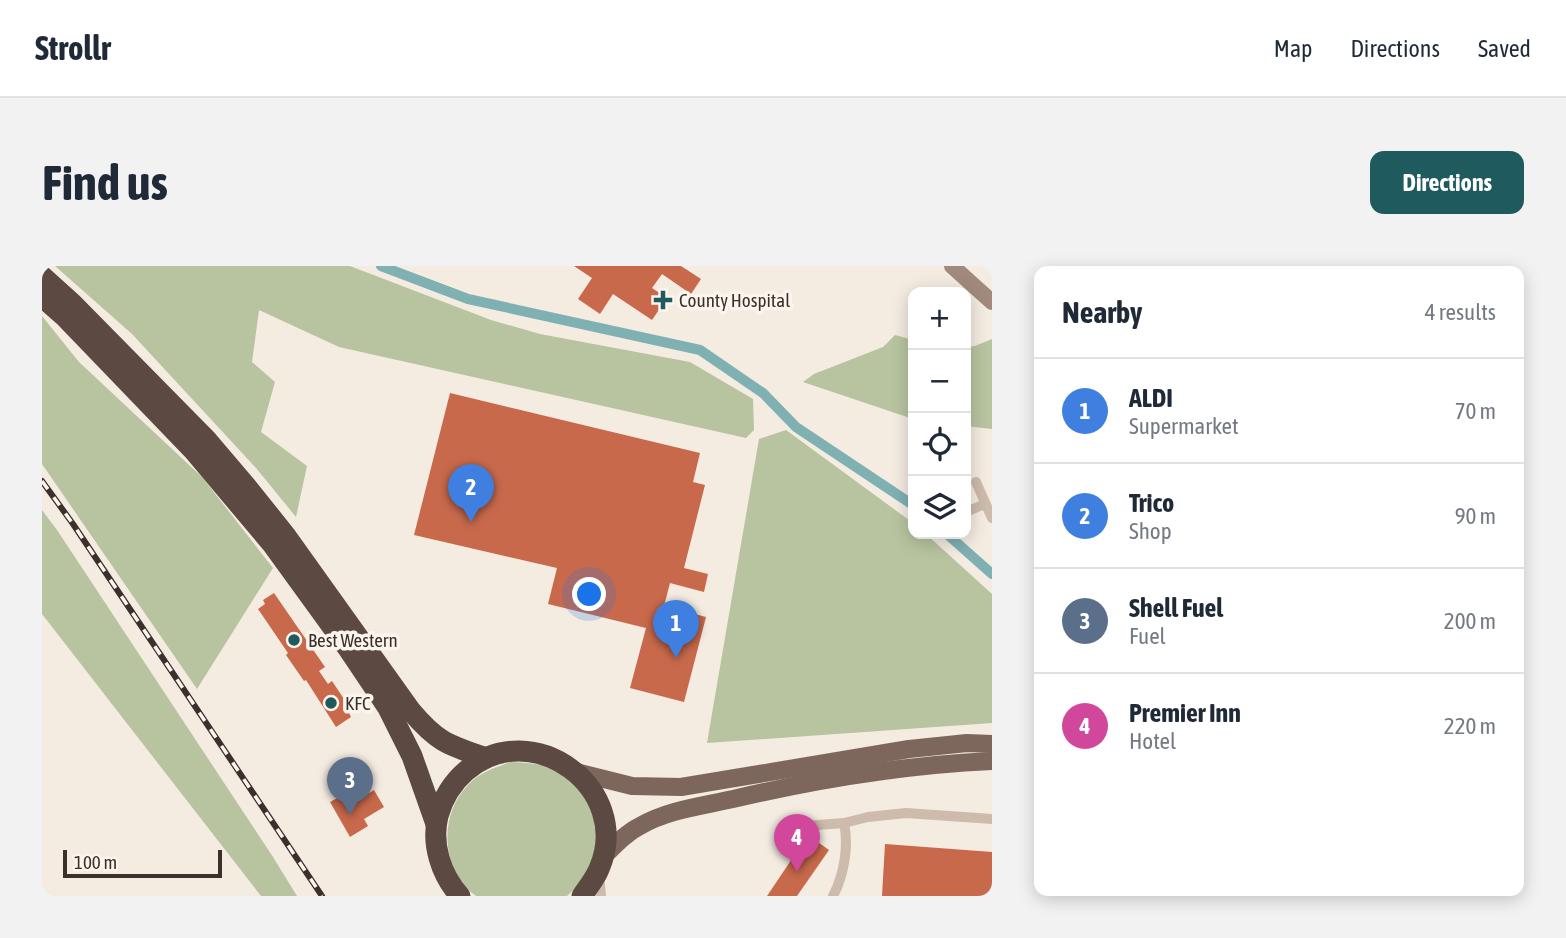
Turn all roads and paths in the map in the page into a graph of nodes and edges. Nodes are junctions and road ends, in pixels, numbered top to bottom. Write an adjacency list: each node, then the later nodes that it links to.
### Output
1 (952, 266): 4 (street)
2 (42, 276): 10 (highway)
3 (42, 297): 15 (highway)
4 (992, 302)
5 (976, 482): 6 (street)
6 (985, 504): 7 (street); 8 (street)
7 (971, 510)
8 (992, 518)
9 (992, 744): 12 (main road)
10 (486, 758): 12 (highway); 15 (highway)
11 (992, 761): 17 (main road)
12 (576, 772): 17 (highway)
13 (992, 819): 14 (street)
14 (844, 823): 16 (street); 21 (street)
15 (436, 824): 18 (highway)
16 (804, 826)
17 (601, 863): 19 (highway); 20 (street)
18 (460, 896)
19 (582, 896)
20 (601, 896)
21 (833, 896)

